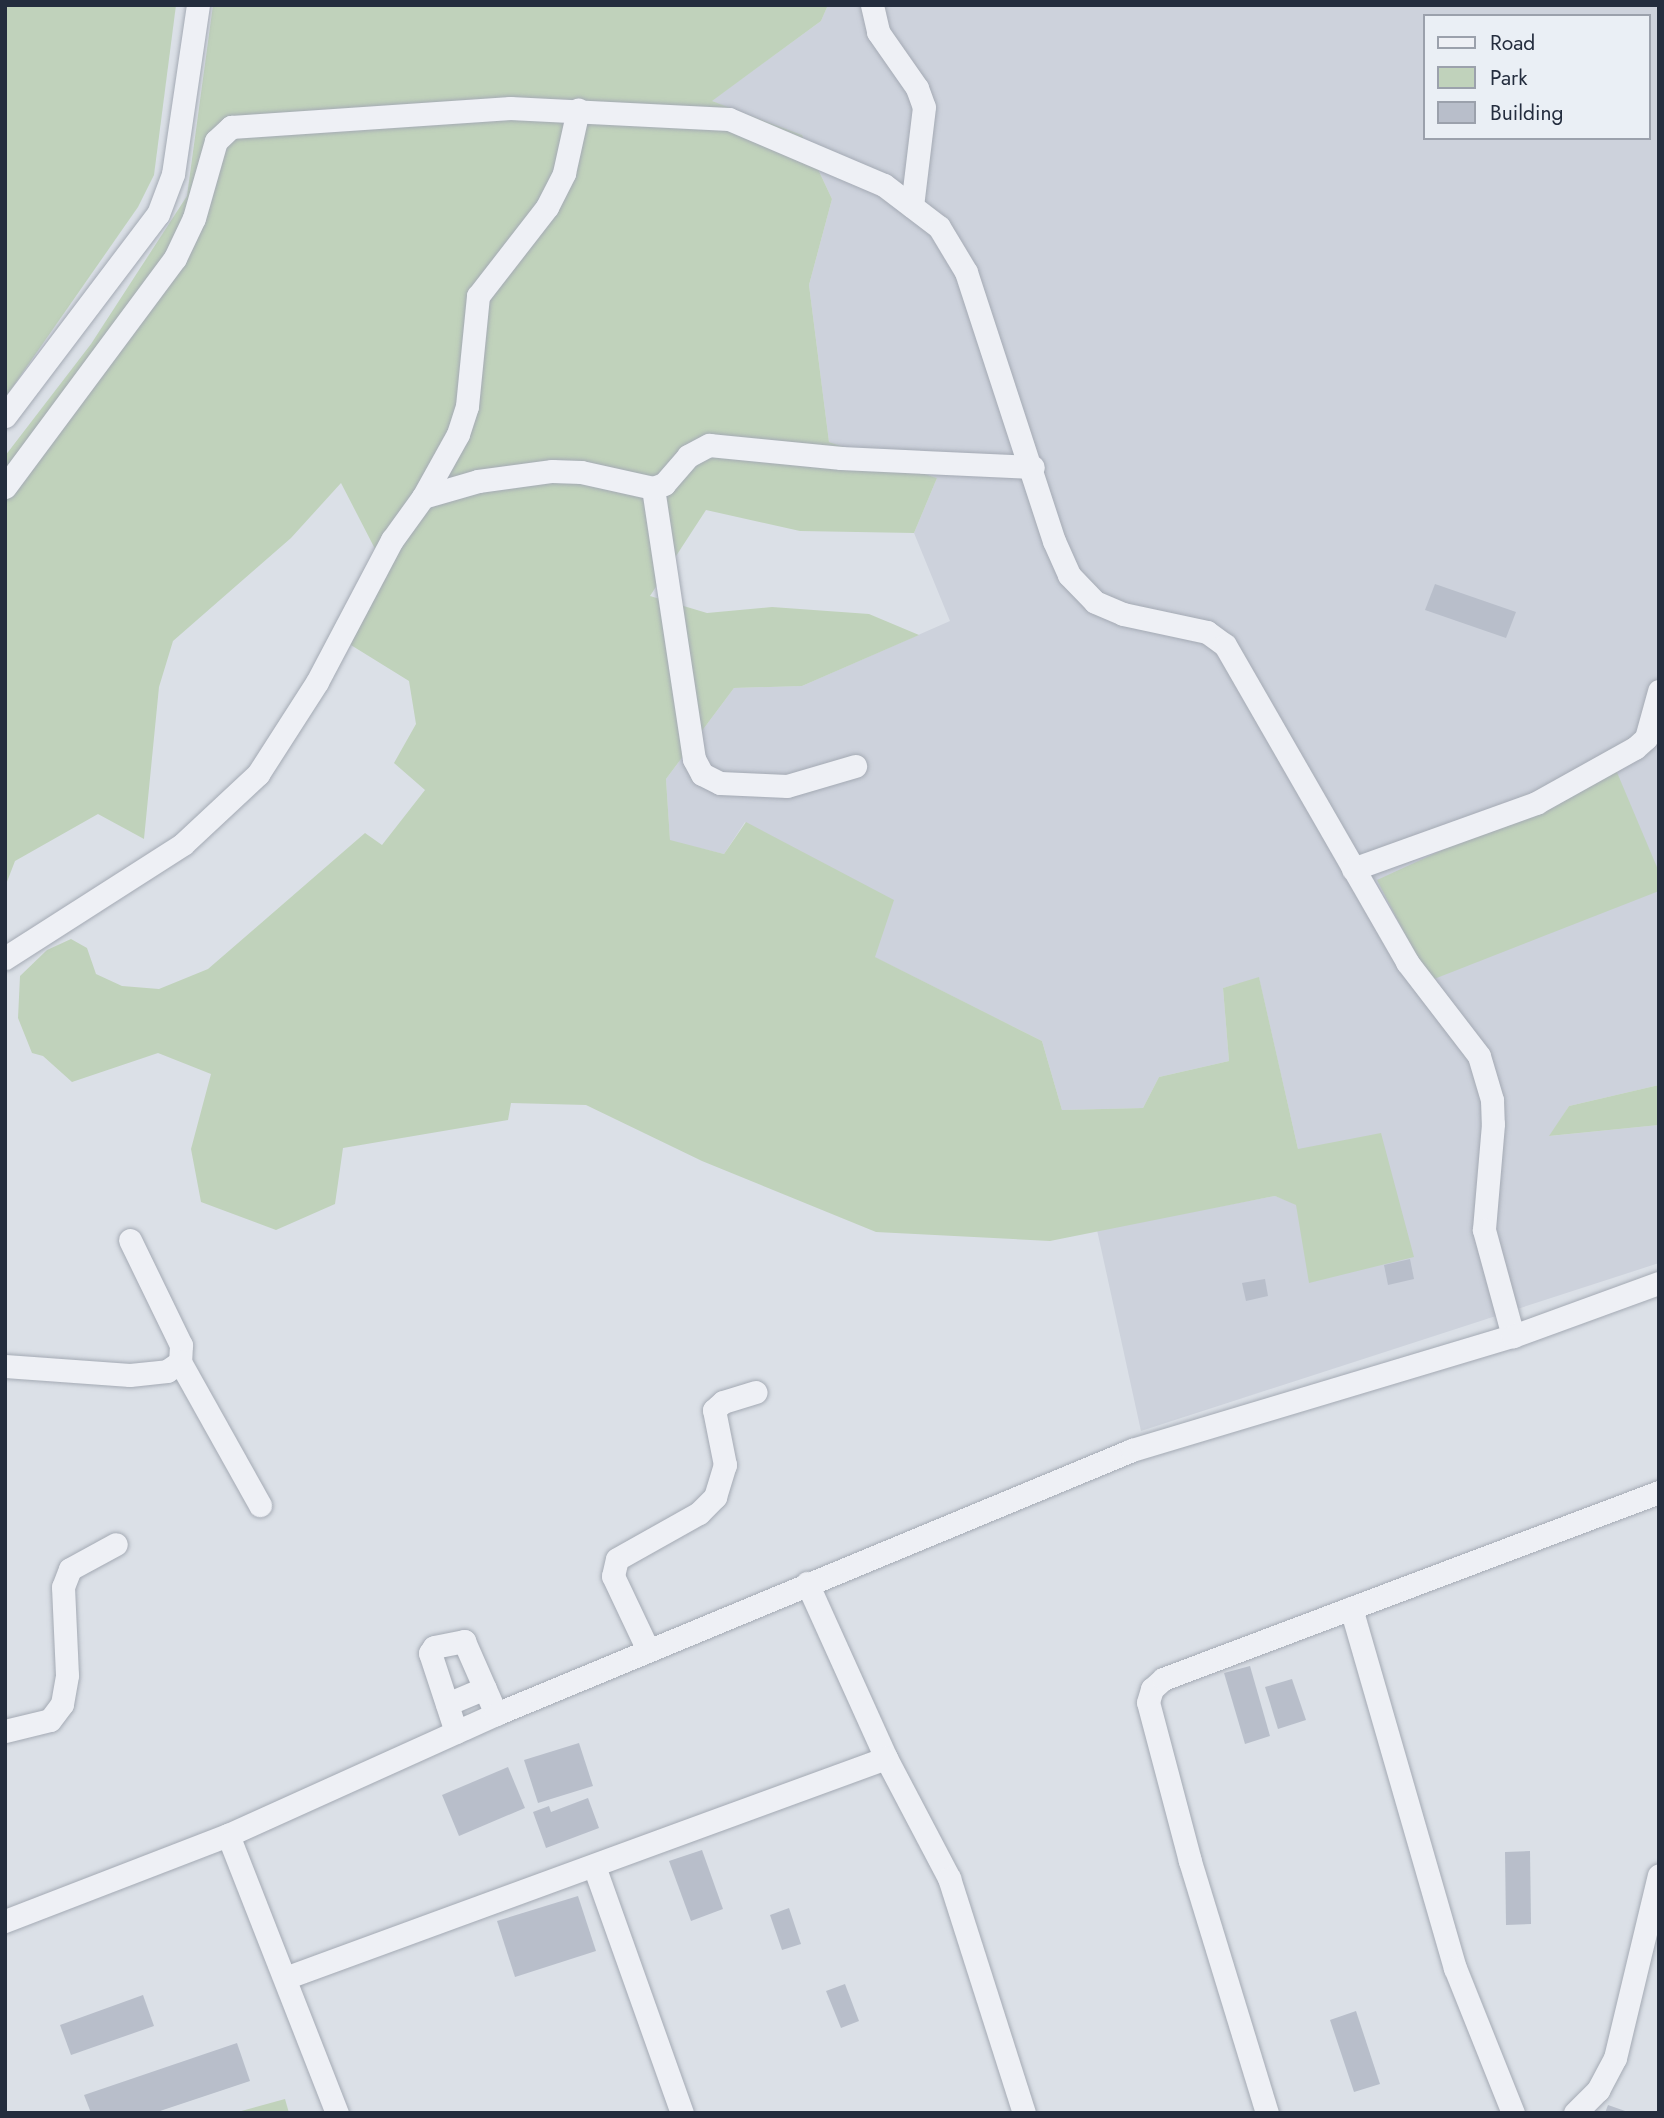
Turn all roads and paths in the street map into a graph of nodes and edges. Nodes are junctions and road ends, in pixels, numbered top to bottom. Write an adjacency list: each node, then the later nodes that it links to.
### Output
1 (198, 5): 5 (street)
2 (872, 5): 4 (street)
3 (578, 110): 4 (street); 7 (street); 9 (street)
4 (912, 206): 6 (street)
5 (5, 416)
6 (1033, 467): 8 (street); 12 (street)
7 (5, 487)
8 (653, 488): 9 (street); 11 (street)
9 (423, 497): 13 (street)
10 (1659, 691): 12 (street)
11 (855, 766)
12 (1353, 869): 16 (street)
13 (5, 958)
14 (130, 1240): 17 (street)
15 (1659, 1283): 16 (street)
16 (1513, 1336): 23 (street)
17 (180, 1362): 18 (street); 21 (street)
18 (5, 1366)
19 (755, 1392): 25 (street)
20 (1659, 1492): 24 (street)
21 (260, 1505)
22 (116, 1544): 29 (street)
23 (807, 1583): 25 (street); 31 (street)
24 (1351, 1608): 40 (street); 41 (street)
25 (648, 1650): 28 (street)
26 (485, 1688): 27 (street); 27 (street); 28 (street)
27 (447, 1704): 30 (street)
28 (496, 1714): 30 (street)
29 (5, 1731)
30 (456, 1732): 32 (street)
31 (886, 1758): 33 (street); 39 (street)
32 (228, 1835): 35 (street); 36 (street)
33 (594, 1866): 36 (street); 38 (street)
34 (1659, 1875): 42 (street)
35 (5, 1922)
36 (285, 1978): 37 (street)
37 (337, 2113)
38 (682, 2113)
39 (1024, 2113)
40 (1267, 2113)
41 (1513, 2113)
42 (1575, 2113)

